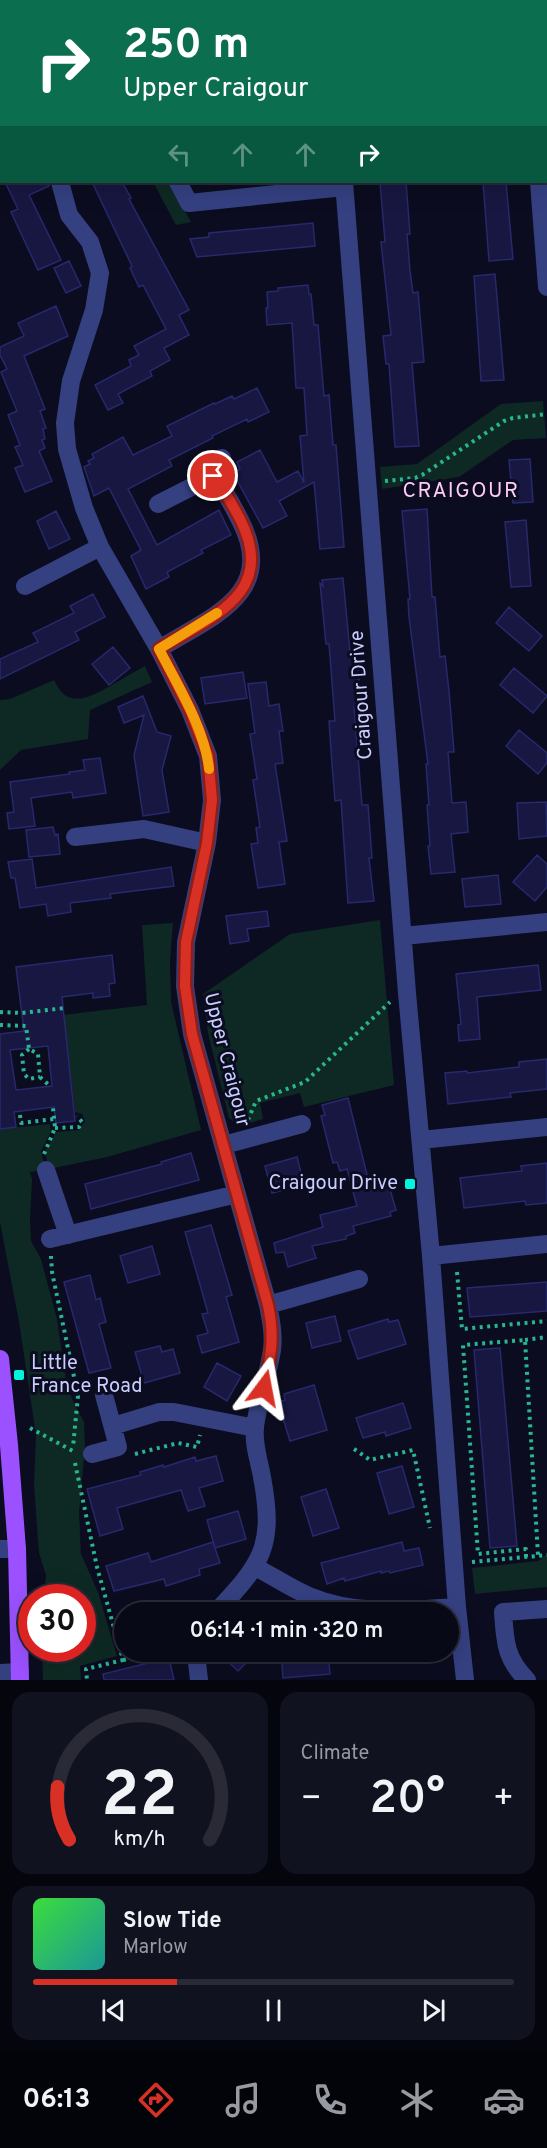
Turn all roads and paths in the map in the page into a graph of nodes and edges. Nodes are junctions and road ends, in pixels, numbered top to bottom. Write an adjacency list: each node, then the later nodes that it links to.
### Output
1 (60, 183): 11 (street, Upper Craigour)
2 (179, 183): 3 (street)
3 (344, 184): 9 (street, Craigour Drive)
4 (542, 188): 5 (street)
5 (547, 286)
6 (547, 414): 9 (path)
7 (222, 458): 8 (street)
8 (213, 476): 10 (street); 13 (street)
9 (368, 483): 17 (street, Craigour Drive)
10 (158, 504)
11 (100, 547): 12 (street); 13 (street, Upper Craigour)
12 (25, 586)
13 (159, 649): 15 (street, Upper Craigour)
14 (75, 837): 15 (street)
15 (207, 843): 33 (street, Upper Craigour)
16 (547, 922): 17 (street)
17 (403, 936): 18 (street, Craigour Drive)
18 (407, 993): 32 (street, Craigour Drive); 33 (path)
19 (65, 1008): 20 (path)
20 (0, 1012)
21 (0, 1025): 22 (path)
22 (29, 1049): 23 (path); 23 (path)
23 (40, 1077): 24 (path)
24 (50, 1086)
25 (52, 1108): 28 (path)
26 (20, 1115): 28 (path)
27 (77, 1116): 31 (path)
28 (54, 1119): 31 (path)
29 (302, 1124): 33 (street, Upper Craigour)
30 (547, 1127): 32 (street)
31 (55, 1128): 34 (path)
32 (421, 1140): 40 (street, Craigour Drive)
33 (232, 1143): 35 (street, Upper Craigour)
34 (46, 1170): 36 (street)
35 (237, 1194): 36 (street); 42 (street, Upper Craigour)
36 (68, 1235): 37 (street)
37 (50, 1239)
38 (547, 1244): 39 (street)
39 (454, 1254): 40 (street); 43 (path)
40 (431, 1256): 61 (street, Craigour Drive)
41 (359, 1279): 42 (street)
42 (268, 1305): 51 (street, Upper Craigour)
43 (547, 1322)
44 (547, 1338): 45 (path)
45 (525, 1340): 58 (path); 60 (path)
46 (0, 1359): 57 (main road)
47 (104, 1395): 49 (street)
48 (205, 1417): 49 (street); 51 (street); 52 (path)
49 (113, 1425): 52 (street)
50 (30, 1428): 54 (path)
51 (255, 1428): 62 (street, Upper Craigour)
52 (118, 1447): 55 (street)
53 (354, 1449): 56 (path)
54 (73, 1451)
55 (92, 1454)
56 (432, 1534)
57 (8, 1549): 72 (main road)
58 (538, 1555): 59 (path); 60 (path)
59 (547, 1555)
60 (526, 1557): 61 (path)
61 (454, 1563): 65 (street, Craigour Drive)
62 (255, 1567): 63 (street, Upper Craigour); 64 (street)
63 (225, 1602)
64 (330, 1602)
65 (457, 1602)
66 (547, 1609): 75 (street)
67 (459, 1625): 69 (street, Craigour Drive)
68 (459, 1653): 69 (path)
69 (462, 1653): 74 (street, Craigour Drive)
70 (197, 1662): 73 (street)
71 (0, 1673): 72 (street)
72 (20, 1676)
73 (199, 1680)
74 (465, 1680)
75 (527, 1680)

